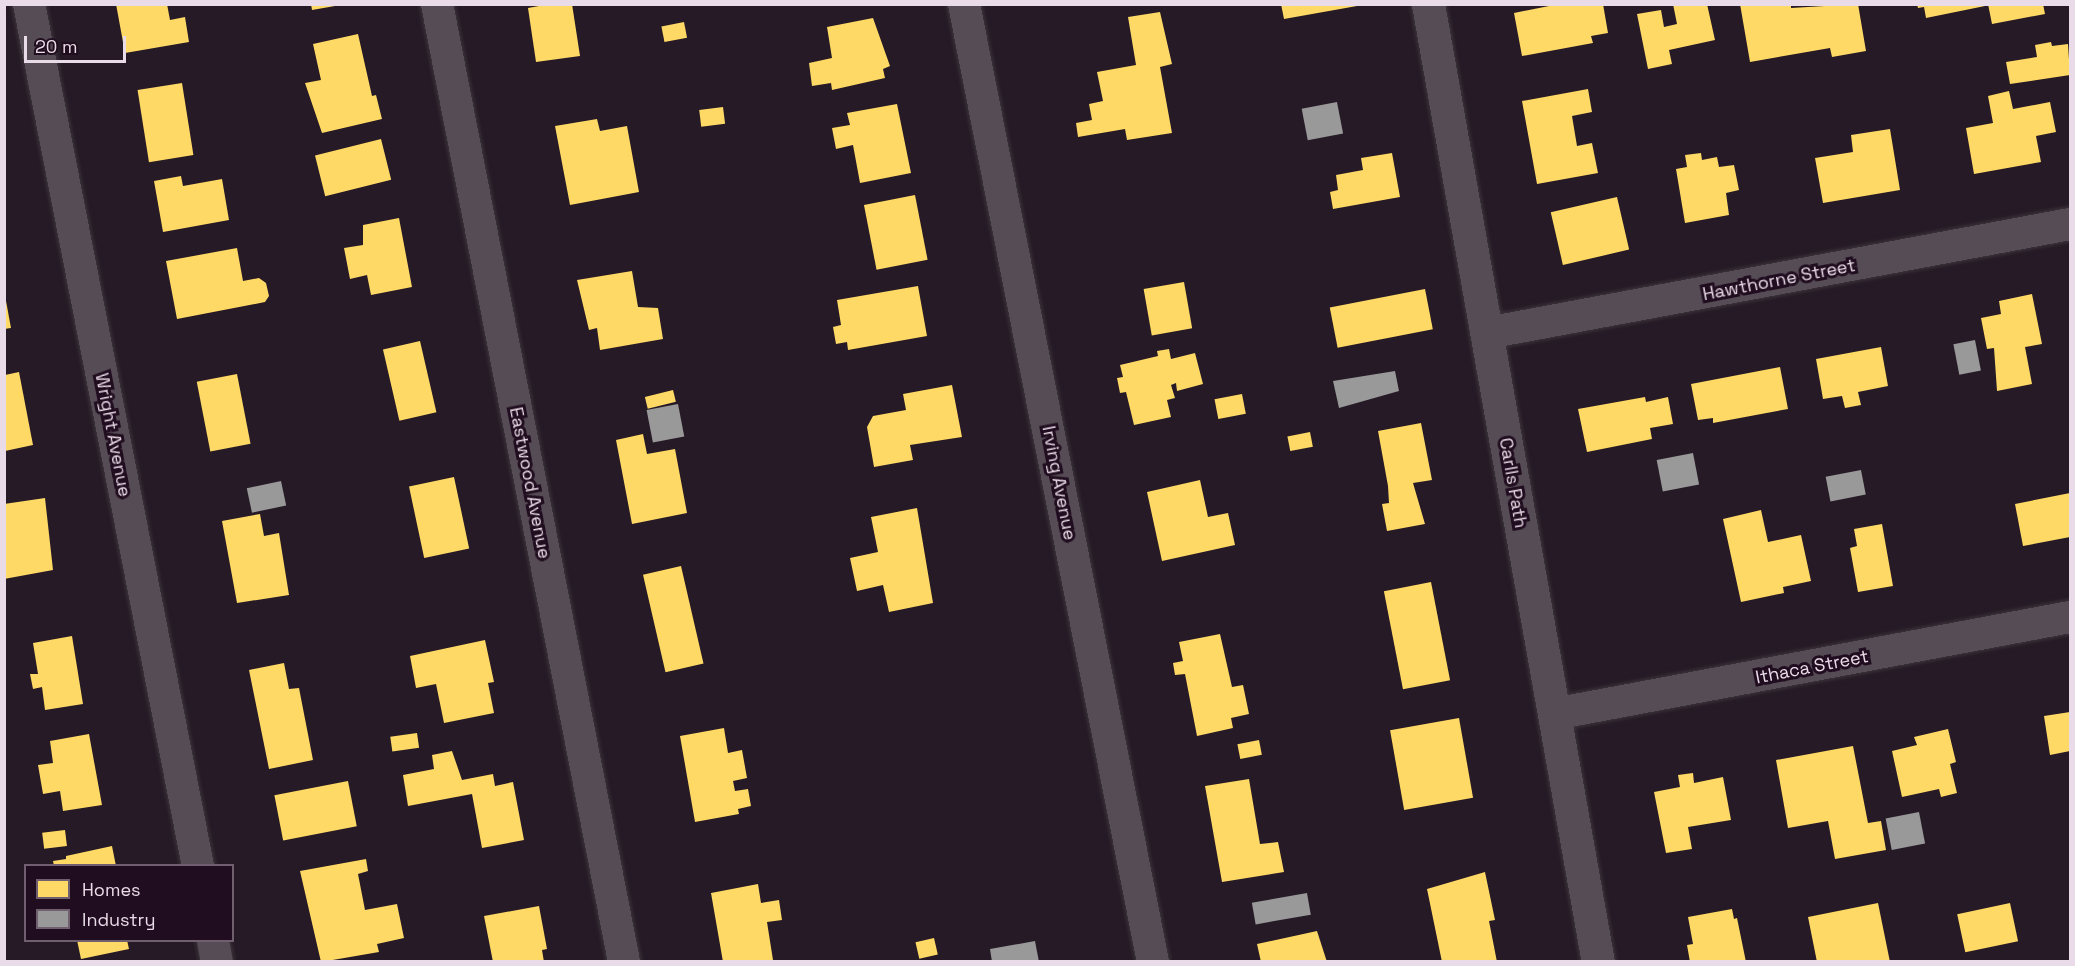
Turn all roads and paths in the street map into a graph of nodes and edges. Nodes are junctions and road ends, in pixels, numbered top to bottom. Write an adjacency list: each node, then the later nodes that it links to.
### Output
1 (29, 4): 9 (street, Wright Avenue)
2 (437, 4): 12 (street, Eastwood Avenue)
3 (964, 4): 13 (street, Irving Avenue)
4 (1428, 4): 6 (street, Carlls Path)
5 (2070, 224): 6 (street, Hawthorne Street)
6 (1487, 333): 8 (street, Carlls Path)
7 (2070, 617): 8 (street, Ithaca Street)
8 (1554, 714): 14 (street, Carlls Path)
9 (198, 864)
10 (213, 942): 11 (street)
11 (217, 962)
12 (624, 962)
13 (1153, 962)
14 (1598, 962)

